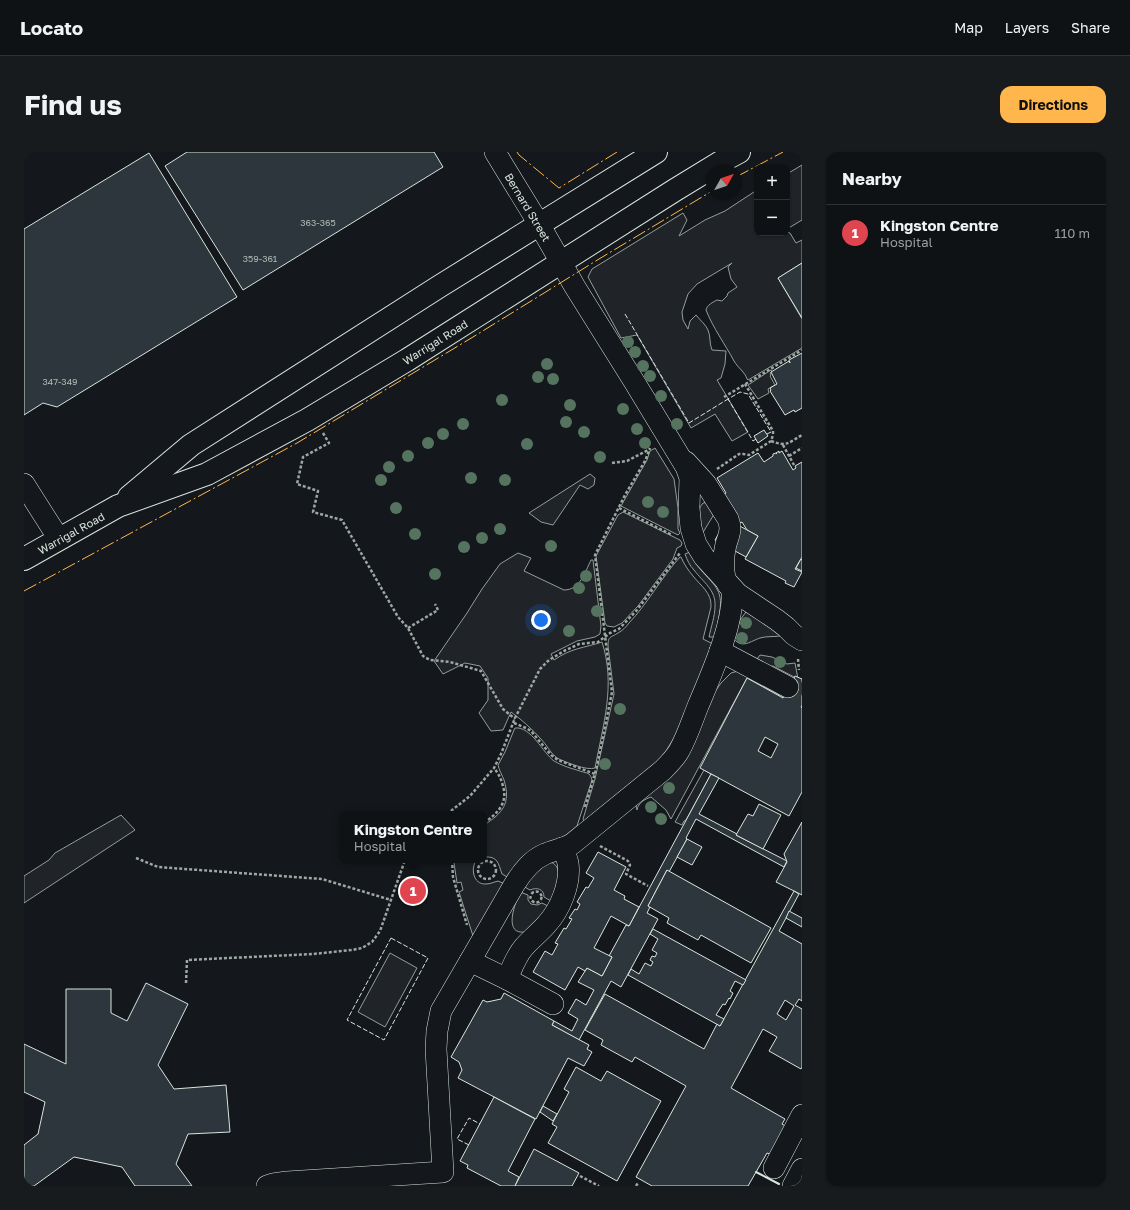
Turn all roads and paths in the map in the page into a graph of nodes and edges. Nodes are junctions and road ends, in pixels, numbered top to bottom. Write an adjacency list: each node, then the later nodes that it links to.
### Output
1 (495, 152): 4 (street, Bernard Street)
2 (656, 152): 4 (highway, Warrigal Road)
3 (739, 152): 5 (highway, Warrigal Road)
4 (539, 224): 5 (street, Bernard Street); 21 (highway, Warrigal Road)
5 (561, 262): 13 (street, Bernard Street); 21 (highway, Warrigal Road)
6 (802, 350): 7 (path)
7 (745, 384): 8 (path); 11 (path)
8 (724, 397)
9 (323, 433): 29 (path)
10 (802, 435): 12 (path)
11 (771, 441): 12 (path); 19 (path)
12 (783, 445): 16 (path)
13 (666, 447): 14 (path); 27 (street); 27 (street)
14 (650, 448): 17 (path); 22 (path)
15 (802, 448): 16 (path)
16 (789, 456): 18 (path)
17 (612, 463)
18 (794, 465)
19 (716, 469)
20 (24, 484): 24 (street)
21 (118, 506): 24 (highway, Warrigal Road)
22 (619, 508): 23 (path); 30 (path)
23 (678, 538)
24 (58, 540): 26 (highway, Warrigal Road)
25 (683, 551): 30 (path)
26 (24, 559)
27 (730, 587): 31 (street); 32 (street)
28 (435, 604): 29 (path)
29 (408, 628): 34 (path)
30 (605, 637): 34 (path); 37 (path)
31 (800, 648): 33 (path)
32 (720, 651): 33 (street); 42 (street)
33 (794, 679)
34 (515, 719): 35 (path)
35 (514, 723): 36 (path); 37 (path)
36 (494, 768): 38 (path); 40 (path)
37 (595, 774): 39 (path)
38 (451, 811)
39 (584, 812)
40 (487, 821)
41 (596, 844): 48 (path)
42 (562, 848): 51 (street); 52 (street)
43 (136, 858): 50 (path)
44 (487, 861): 47 (path)
45 (404, 863): 50 (path)
46 (481, 863): 47 (path)
47 (494, 865)
48 (648, 886)
49 (540, 893): 49 (path)
50 (391, 900): 53 (path)
51 (470, 961): 52 (street); 59 (street)
52 (507, 979): 54 (street)
53 (186, 983)
54 (553, 1004)
55 (802, 1115): 56 (street)
56 (774, 1168)
57 (802, 1169): 62 (street)
58 (580, 1176): 61 (path)
59 (447, 1179): 60 (street)
60 (267, 1186)
61 (599, 1186)
62 (793, 1186)

